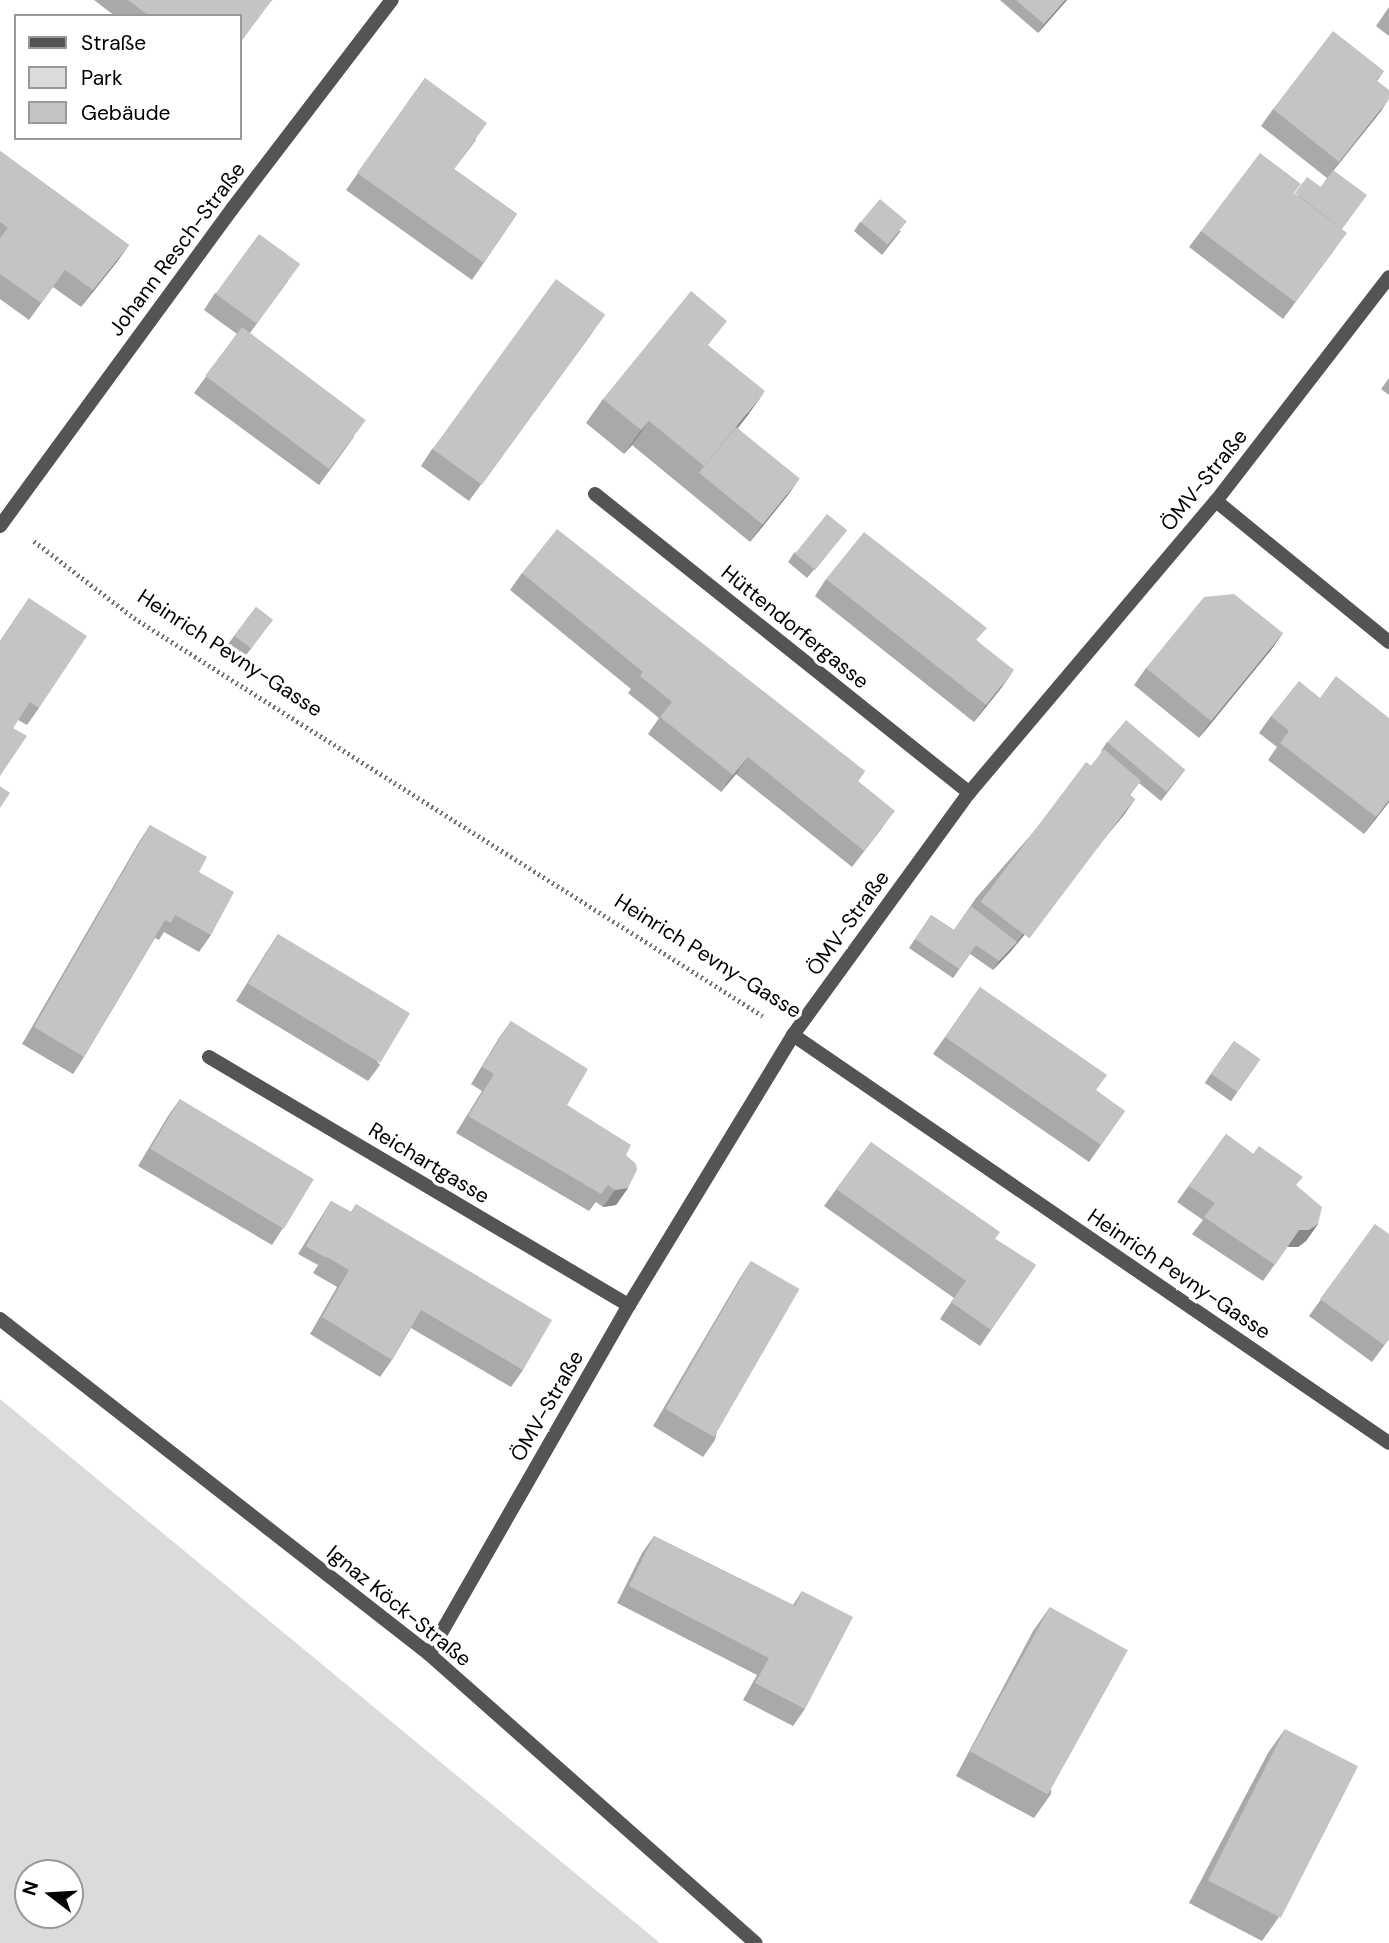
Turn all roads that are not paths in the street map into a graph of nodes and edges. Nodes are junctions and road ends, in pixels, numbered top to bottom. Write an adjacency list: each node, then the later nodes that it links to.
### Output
1 (392, 0): 5 (street, Johann Resch-Straße)
2 (1389, 277): 4 (street, ÖMV-Straße)
3 (595, 494): 7 (street, Hüttendorfergasse)
4 (1216, 501): 6 (street); 7 (street, ÖMV-Straße)
5 (3, 522)
6 (1389, 642)
7 (968, 793): 8 (street, ÖMV-Straße)
8 (793, 1035): 10 (street, ÖMV-Straße); 12 (street, Heinrich Pevny-Gasse)
9 (209, 1057): 10 (street, Reichartgasse)
10 (629, 1305): 13 (street, ÖMV-Straße)
11 (0, 1319): 13 (street, Ignaz Köck-Straße)
12 (1389, 1443)
13 (429, 1654): 14 (street, Ignaz Köck-Straße)
14 (756, 1943)

